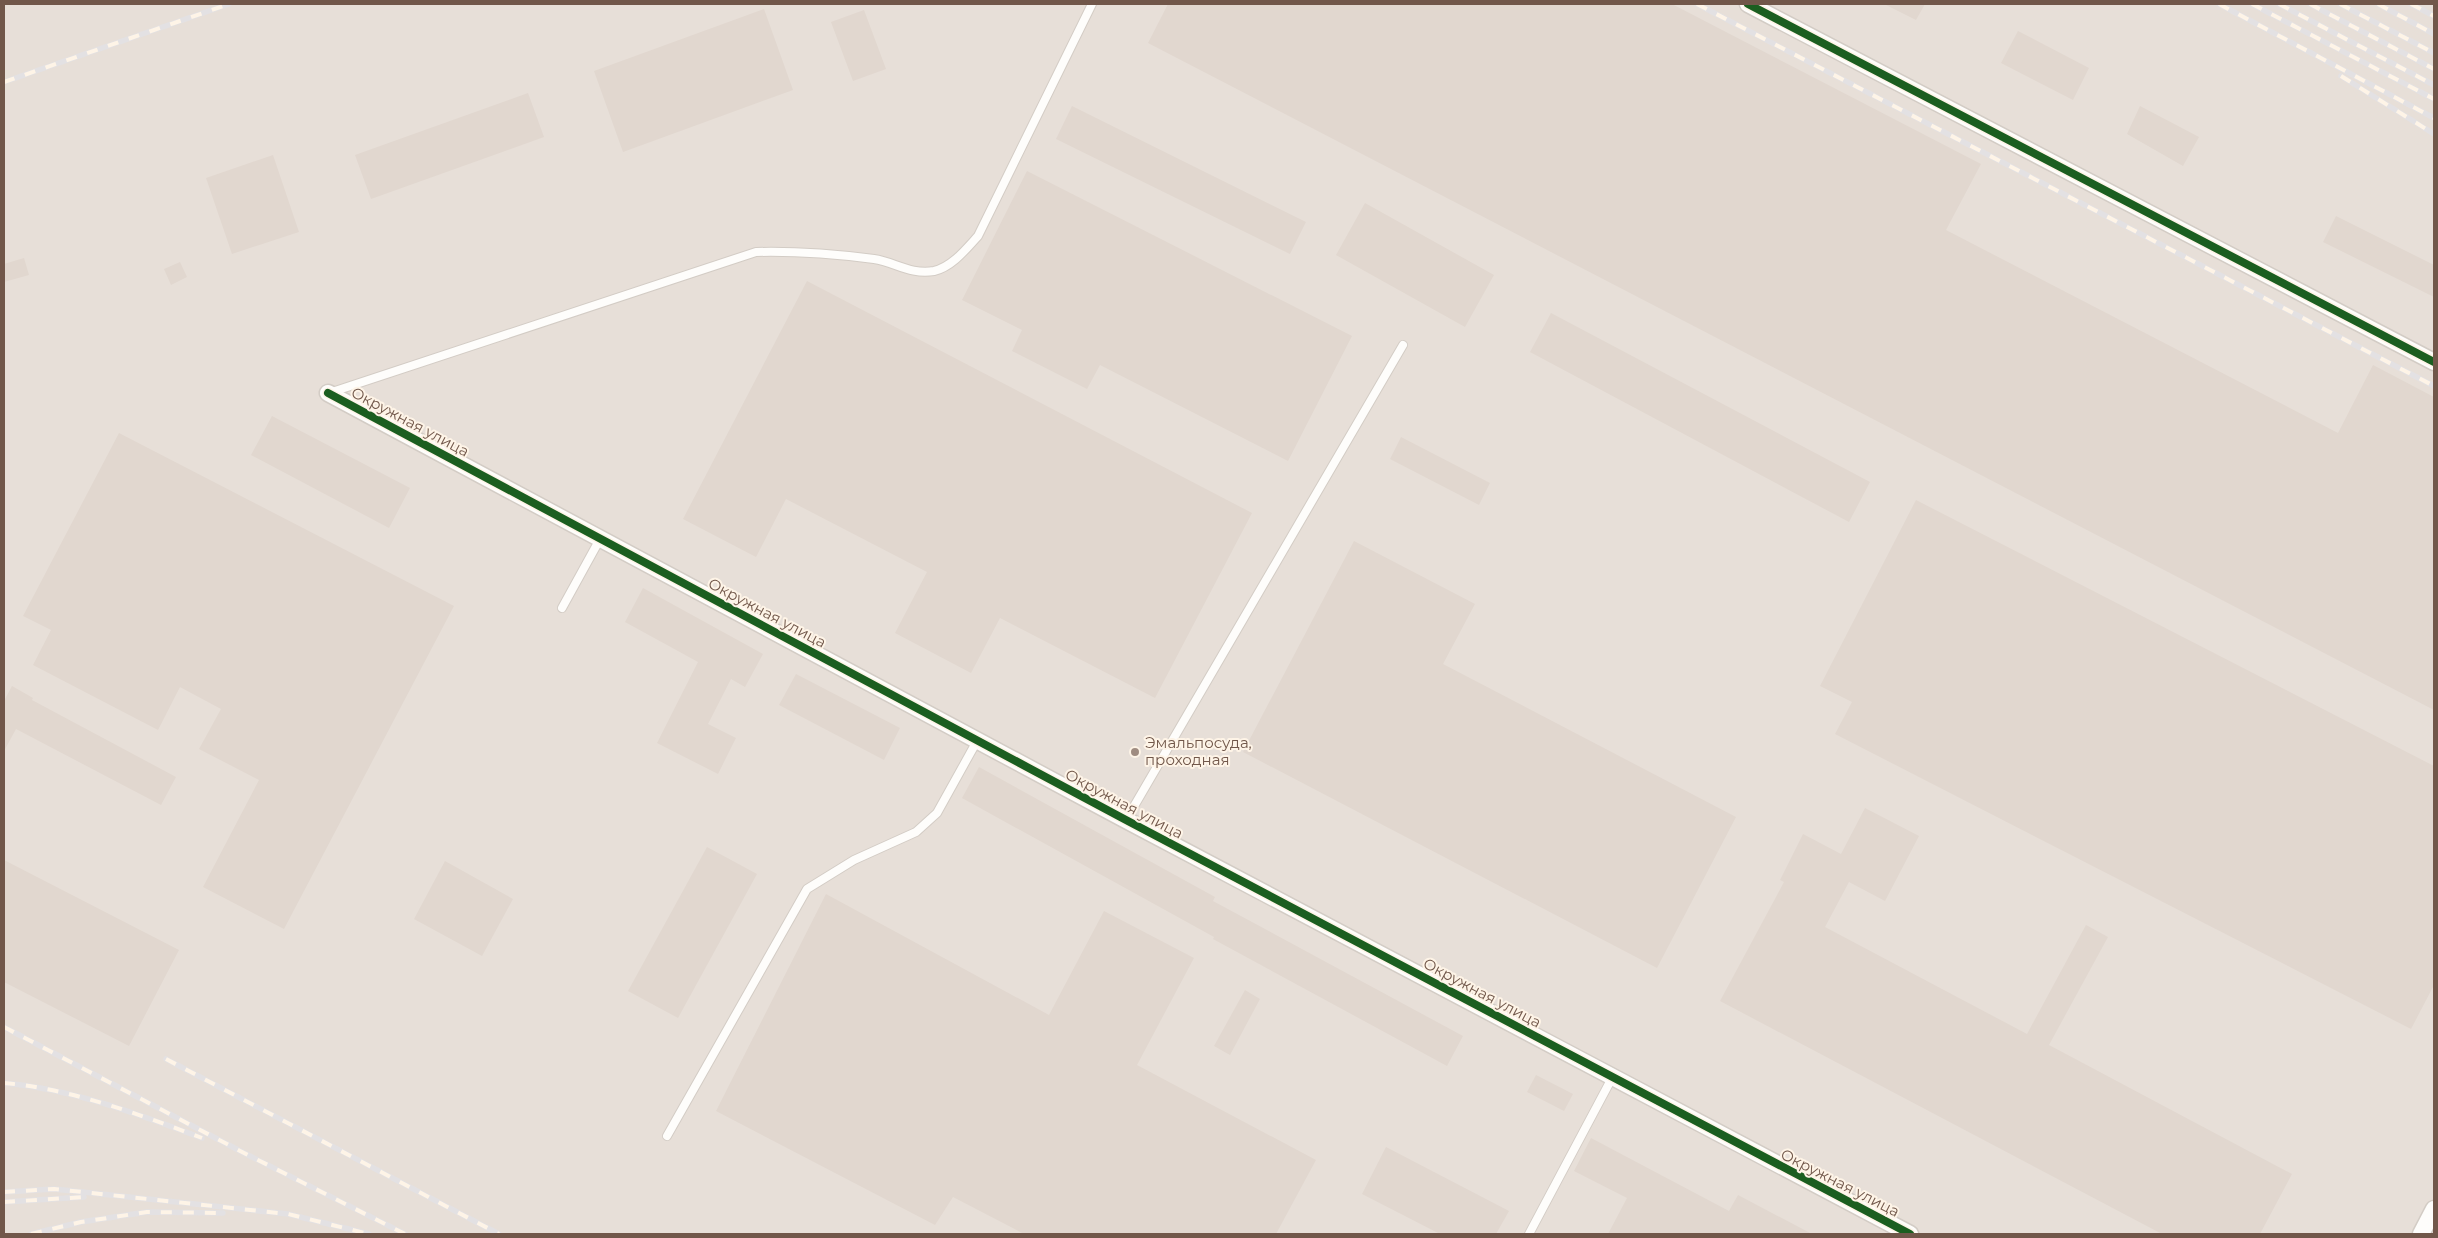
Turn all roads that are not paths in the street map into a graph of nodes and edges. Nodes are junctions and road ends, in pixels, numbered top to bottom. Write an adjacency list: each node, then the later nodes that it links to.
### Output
1 (1092, 4): 5 (lane)
2 (1748, 4): 4 (street)
3 (1403, 345): 9 (lane)
4 (2434, 362)
5 (328, 393): 6 (street, Окружная улица)
6 (600, 540): 7 (lane); 8 (street, Окружная улица)
7 (562, 608)
8 (977, 741): 9 (street, Окружная улица); 11 (lane)
9 (1126, 820): 10 (street, Окружная улица)
10 (1612, 1078): 13 (lane); 14 (street, Окружная улица)
11 (667, 1136)
12 (2434, 1210): 15 (street)
13 (1530, 1234)
14 (1910, 1234)
15 (2421, 1234)

